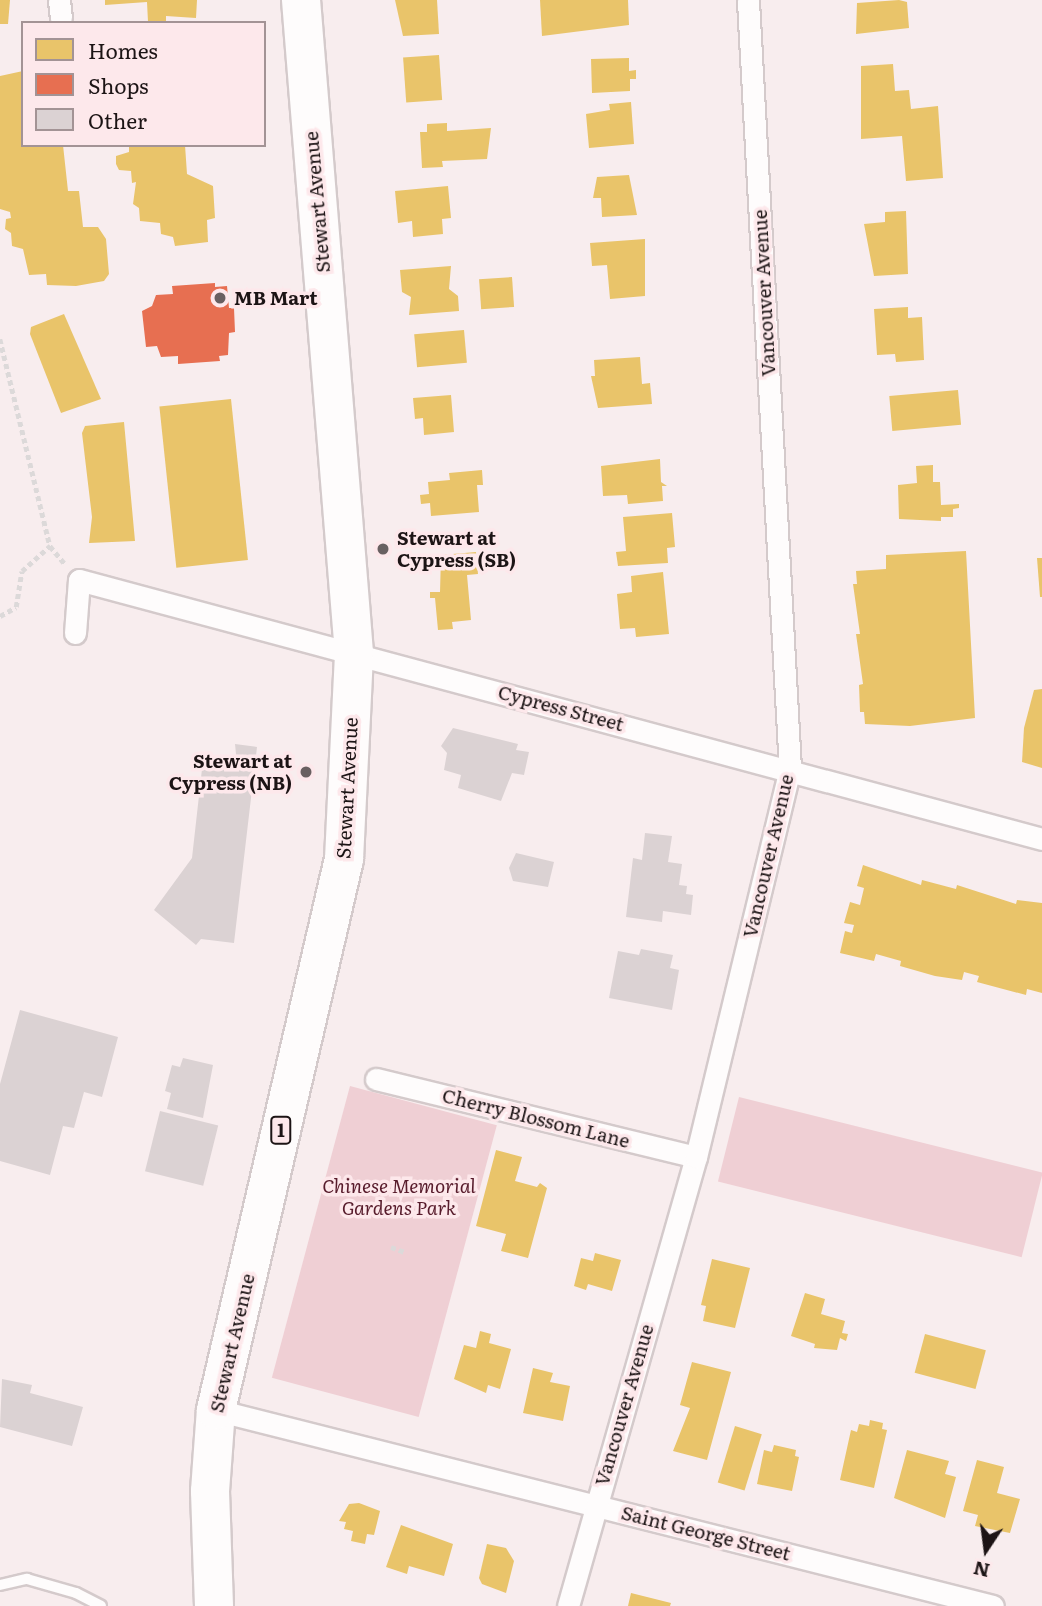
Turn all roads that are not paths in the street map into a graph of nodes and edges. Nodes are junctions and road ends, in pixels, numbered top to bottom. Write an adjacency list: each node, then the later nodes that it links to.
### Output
1 (301, 0): 4 (highway, Stewart Avenue / 1)
2 (748, 0): 5 (street, Vancouver Avenue)
3 (75, 633): 4 (street, Cypress Street)
4 (354, 653): 5 (street, Cypress Street); 9 (highway, Stewart Avenue / 1)
5 (790, 769): 6 (street, Cypress Street); 8 (street, Vancouver Avenue)
6 (1042, 839)
7 (376, 1079): 8 (street, Cherry Blossom Lane)
8 (696, 1157): 10 (street, Vancouver Avenue)
9 (216, 1410): 10 (street, Saint George Street); 13 (highway, Stewart Avenue / 1)
10 (595, 1504): 14 (street, Vancouver Avenue); 15 (street, Saint George Street)
11 (0, 1585): 12 (lane)
12 (101, 1606)
13 (214, 1606)
14 (568, 1606)
15 (993, 1606)

